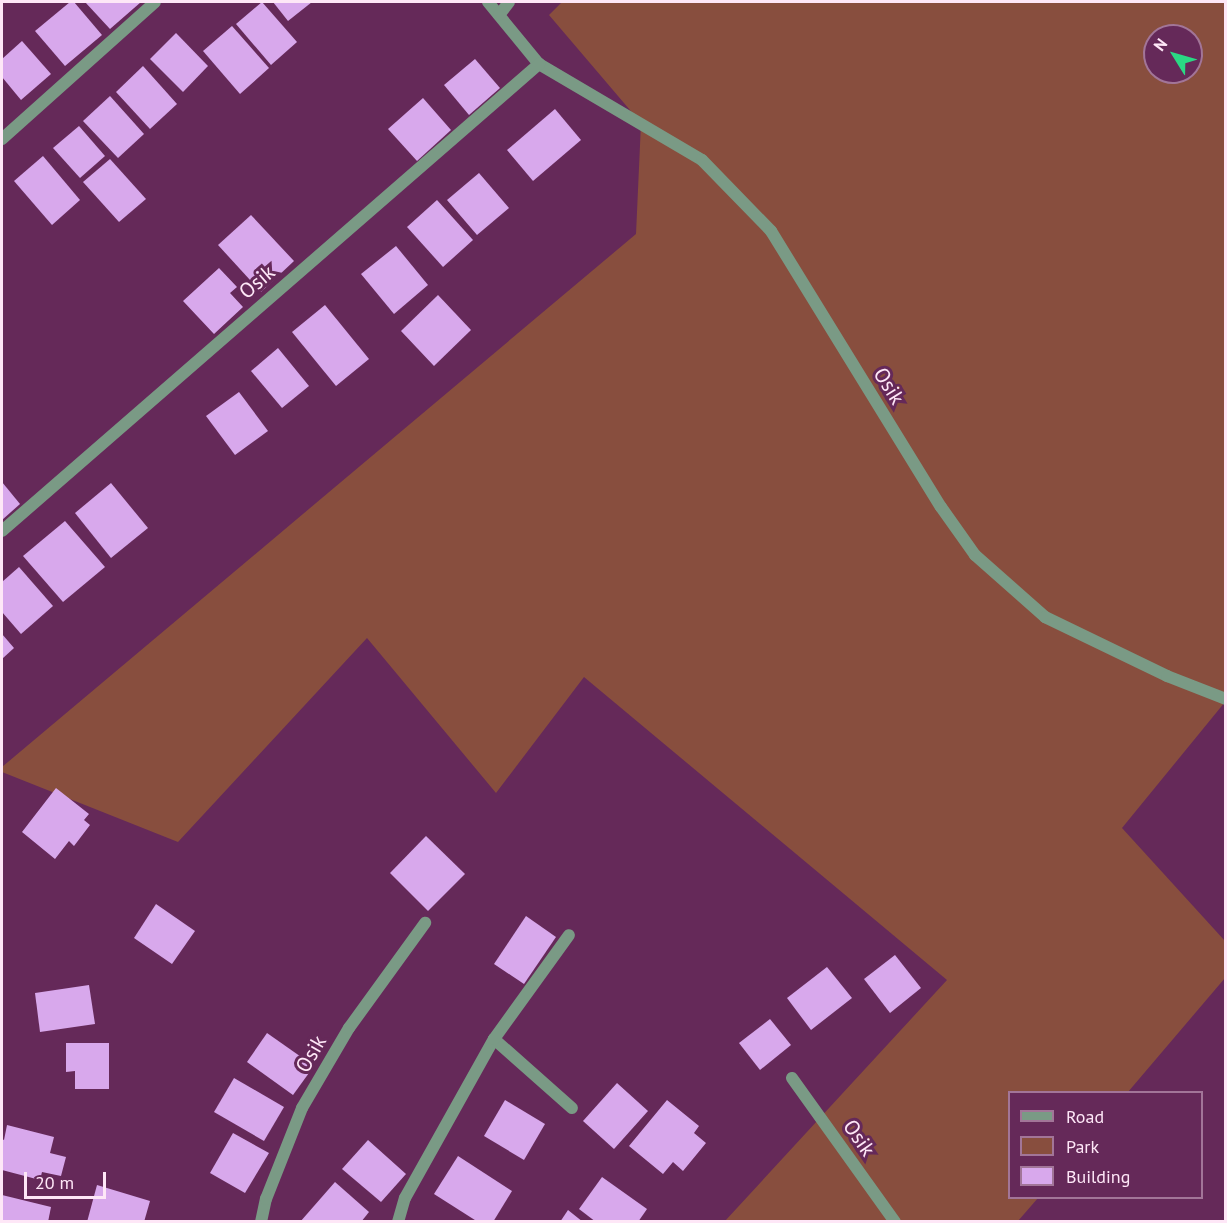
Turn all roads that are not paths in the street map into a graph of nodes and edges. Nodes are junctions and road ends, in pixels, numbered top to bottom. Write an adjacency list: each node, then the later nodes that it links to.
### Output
1 (155, 2): 6 (street)
2 (488, 2): 4 (street, Osik)
3 (509, 2): 4 (street)
4 (499, 15): 5 (street, Osik)
5 (539, 64): 7 (street, Osik); 8 (street, Osik)
6 (2, 139)
7 (2, 531)
8 (1226, 699)
9 (425, 923): 14 (street, Osik)
10 (569, 935): 11 (street)
11 (494, 1039): 13 (street); 15 (street)
12 (792, 1078): 16 (street, Osik)
13 (572, 1108)
14 (261, 1221)
15 (398, 1221)
16 (895, 1221)

